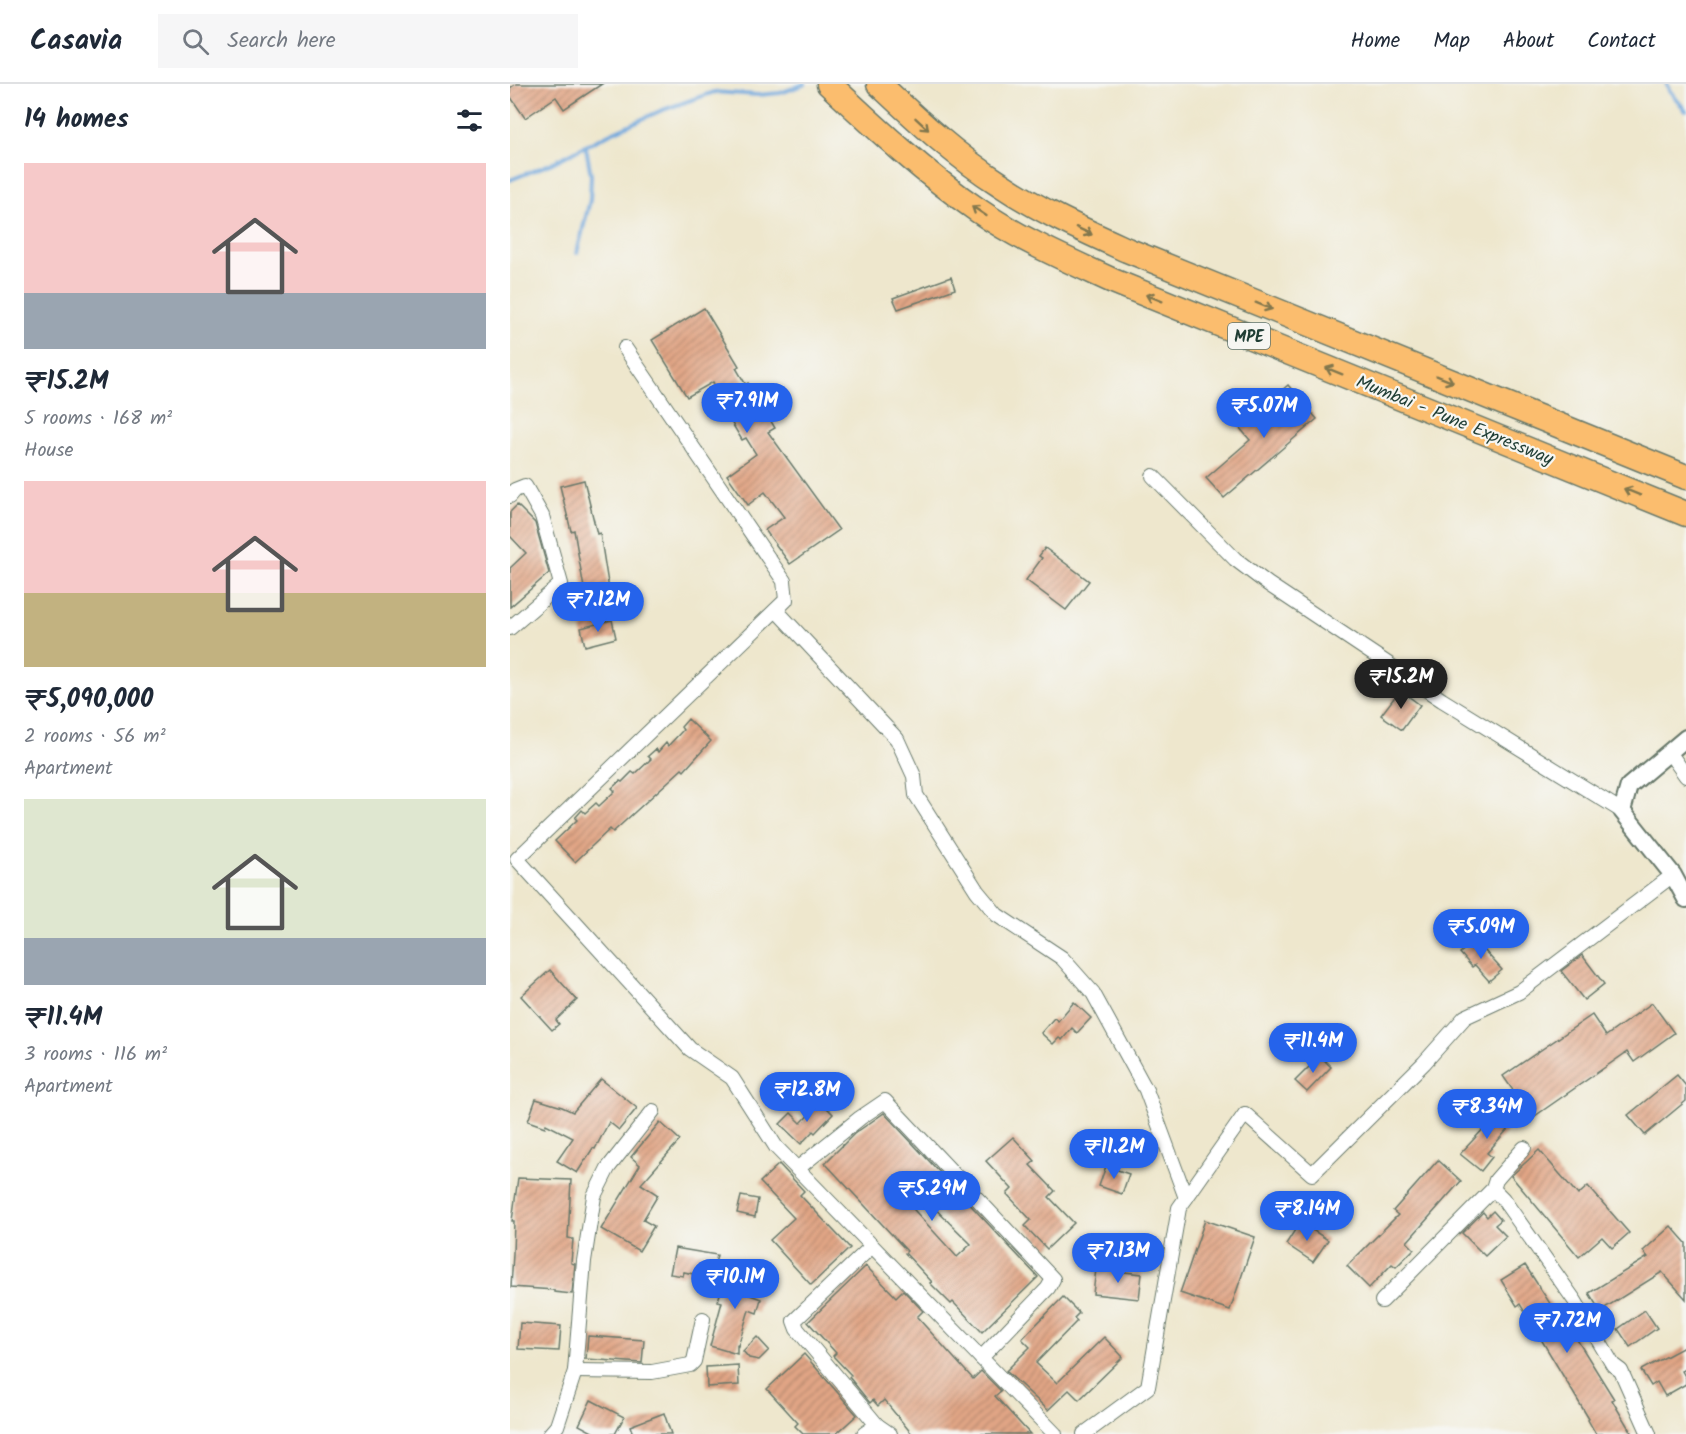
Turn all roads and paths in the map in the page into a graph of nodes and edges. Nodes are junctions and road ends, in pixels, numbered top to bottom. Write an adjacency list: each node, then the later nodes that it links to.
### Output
1 (879, 84): 5 (highway, Mumbai - Pune Expressway / MPE, one-way to 5)
2 (838, 92): 7 (highway, Mumbai - Pune Expressway / MPE, one-way to 2)
3 (625, 348): 8 (street)
4 (1153, 476): 13 (street)
5 (1686, 477)
6 (510, 496): 9 (street)
7 (1686, 514)
8 (776, 610): 14 (street); 21 (street)
9 (510, 628)
10 (1686, 738): 11 (street)
11 (1669, 752): 12 (street); 13 (street)
12 (1686, 776)
13 (1622, 811): 15 (street)
14 (514, 855): 19 (street)
15 (1673, 875): 16 (street); 21 (street)
16 (1686, 899)
17 (654, 1111): 26 (street)
18 (1524, 1148): 20 (street)
19 (797, 1169): 22 (street); 25 (street)
20 (1493, 1190): 23 (street); 33 (street)
21 (1186, 1198): 32 (street)
22 (872, 1246): 25 (street); 27 (street)
23 (1382, 1301)
24 (703, 1319): 26 (street)
25 (981, 1358): 31 (street)
26 (575, 1371): 28 (street)
27 (877, 1425): 29 (street); 30 (street)
28 (558, 1432)
29 (864, 1434)
30 (890, 1434)
31 (1055, 1434)
32 (1084, 1434)
33 (1649, 1434)

